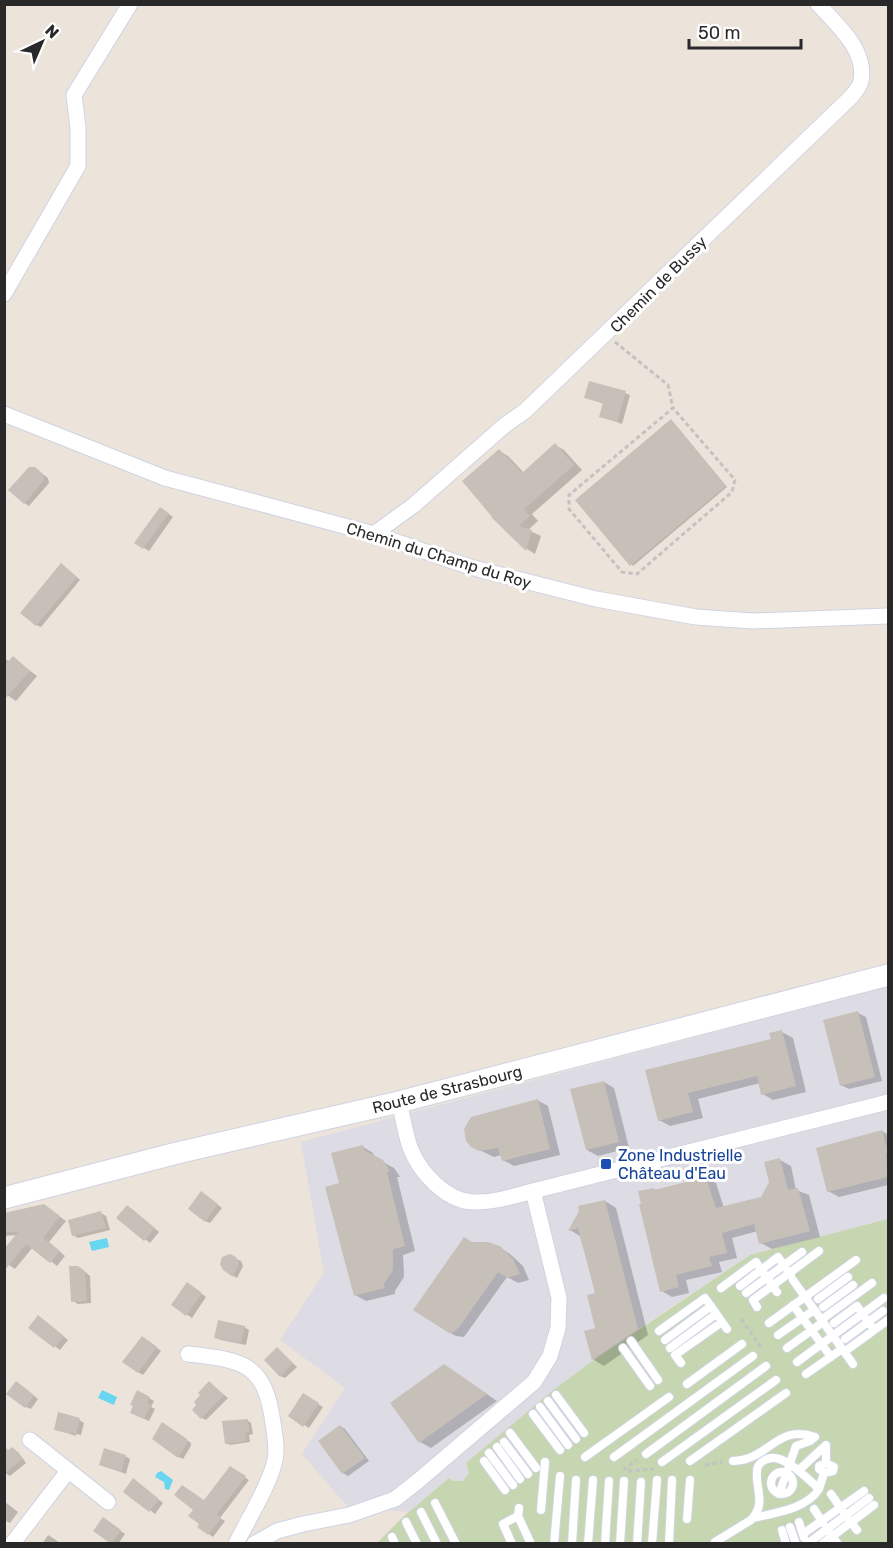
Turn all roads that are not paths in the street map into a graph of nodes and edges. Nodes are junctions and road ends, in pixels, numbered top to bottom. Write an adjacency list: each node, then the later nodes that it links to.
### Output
1 (130, 4): 3 (street)
2 (818, 4): 5 (street, Chemin de Bussy)
3 (4, 294)
4 (4, 414): 5 (street, Chemin du Champ du Roy)
5 (375, 534): 6 (street, Chemin du Champ du Roy)
6 (888, 616)
7 (888, 975): 8 (main road, Route de Strasbourg)
8 (399, 1102): 10 (street); 11 (main road, Route de Strasbourg)
9 (888, 1102): 10 (street)
10 (533, 1191): 142 (street)
11 (4, 1198)
12 (819, 1251): 20 (lane)
13 (801, 1252): 15 (lane)
14 (856, 1260): 16 (lane)
15 (784, 1265): 17 (lane); 19 (lane); 20 (lane)
16 (842, 1269): 18 (lane); 28 (lane)
17 (761, 1270): 19 (lane); 23 (lane); 24 (lane)
18 (848, 1277): 22 (lane); 30 (lane)
19 (766, 1278): 25 (lane); 26 (lane)
20 (792, 1278): 25 (lane); 28 (lane)
21 (872, 1283): 27 (lane)
22 (854, 1285): 27 (lane); 34 (lane)
23 (740, 1286)
24 (721, 1288)
25 (774, 1289): 33 (lane)
26 (746, 1293)
27 (859, 1293): 42 (lane)
28 (804, 1296): 31 (lane); 35 (lane)
29 (884, 1298): 38 (lane)
30 (818, 1299)
31 (793, 1305): 40 (lane); 45 (lane)
32 (711, 1306): 37 (lane); 39 (lane); 44 (lane)
33 (757, 1306)
34 (823, 1307)
35 (814, 1310): 40 (lane); 42 (lane)
36 (883, 1311): 43 (lane)
37 (716, 1314): 49 (lane); 53 (lane)
38 (862, 1314): 43 (lane); 46 (lane); 52 (lane)
39 (682, 1315): 44 (lane); 48 (lane)
40 (802, 1318): 50 (lane); 51 (lane)
41 (888, 1320): 47 (lane)
42 (822, 1321): 50 (lane); 52 (lane)
43 (868, 1322): 47 (lane); 54 (lane)
44 (687, 1323): 49 (lane); 55 (lane)
45 (769, 1323)
46 (834, 1323)
47 (874, 1330): 63 (lane)
48 (659, 1331)
49 (693, 1331): 53 (lane); 61 (lane)
50 (811, 1331): 58 (lane); 62 (lane)
51 (778, 1335)
52 (833, 1336): 58 (lane); 63 (lane)
53 (699, 1338): 59 (lane); 68 (lane)
54 (845, 1339)
55 (665, 1340)
56 (631, 1341): 72 (lane)
57 (742, 1344): 74 (lane)
58 (821, 1344): 66 (lane); 67 (lane)
59 (704, 1346)
60 (622, 1348): 75 (lane)
61 (670, 1348)
62 (788, 1348)
63 (843, 1351): 66 (lane); 69 (lane)
64 (188, 1354): 141 (street)
65 (753, 1356): 95 (lane)
66 (831, 1357): 71 (lane)
67 (797, 1362)
68 (681, 1363)
69 (853, 1365)
70 (766, 1366): 93 (lane)
71 (806, 1374)
72 (658, 1380)
73 (776, 1380): 100 (lane)
74 (687, 1384)
75 (650, 1386)
76 (786, 1393): 97 (lane)
77 (556, 1395): 83 (lane)
78 (669, 1397): 94 (lane)
79 (548, 1401): 85 (lane)
80 (540, 1407): 88 (lane)
81 (533, 1414): 91 (lane)
82 (510, 1433): 102 (lane)
83 (584, 1433)
84 (815, 1437): 86 (lane); 89 (lane); 90 (lane)
85 (576, 1439)
86 (780, 1439): 90 (lane); 98 (lane)
87 (30, 1440): 103 (street)
88 (568, 1445)
89 (826, 1445): 104 (lane); 117 (lane)
90 (796, 1446): 101 (lane)
91 (560, 1450)
92 (489, 1453): 116 (lane)
93 (646, 1454)
94 (585, 1457)
95 (614, 1457)
96 (484, 1461): 118 (lane)
97 (690, 1461)
98 (733, 1461)
99 (545, 1462): 127 (lane)
100 (662, 1462)
101 (788, 1464): 104 (lane); 120 (lane); 129 (lane)
102 (536, 1468)
103 (68, 1470): 123 (street); 140 (street)
104 (799, 1470): 117 (lane)
105 (528, 1474): 107 (lane)
106 (560, 1476): 147 (lane)
107 (520, 1479)
108 (576, 1480): 148 (lane)
109 (593, 1480): 149 (lane)
110 (657, 1480): 153 (lane)
111 (672, 1480): 154 (lane)
112 (690, 1480): 131 (lane)
113 (609, 1481): 150 (lane)
114 (624, 1481): 151 (lane)
115 (641, 1482): 152 (lane)
116 (513, 1485)
117 (819, 1489): 129 (lane)
118 (505, 1490)
119 (864, 1491): 125 (lane)
120 (779, 1494)
121 (831, 1494): 125 (lane)
122 (872, 1501): 130 (lane)
123 (108, 1502)
124 (435, 1503): 139 (lane)
125 (840, 1507): 130 (lane); 132 (lane)
126 (814, 1509): 132 (lane)
127 (542, 1510)
128 (421, 1512): 144 (lane)
129 (753, 1518): 138 (lane)
130 (848, 1518): 135 (lane); 136 (lane)
131 (687, 1519)
132 (822, 1520): 136 (lane); 137 (lane)
133 (406, 1522): 143 (lane)
134 (799, 1522): 137 (lane)
135 (857, 1530)
136 (830, 1532): 157 (lane); 158 (lane); 159 (lane)
137 (803, 1534): 157 (lane)
138 (715, 1542)
139 (456, 1543)
140 (12, 1544)
141 (236, 1544)
142 (254, 1544)
143 (417, 1544)
144 (437, 1544)
145 (512, 1544): 146 (lane)
146 (531, 1544)
147 (554, 1544)
148 (572, 1544)
149 (588, 1544)
150 (605, 1544)
151 (620, 1544)
152 (636, 1544)
153 (652, 1544)
154 (669, 1544)
155 (786, 1544): 156 (lane)
156 (796, 1544)
157 (806, 1544)
158 (822, 1544)
159 (838, 1544)

